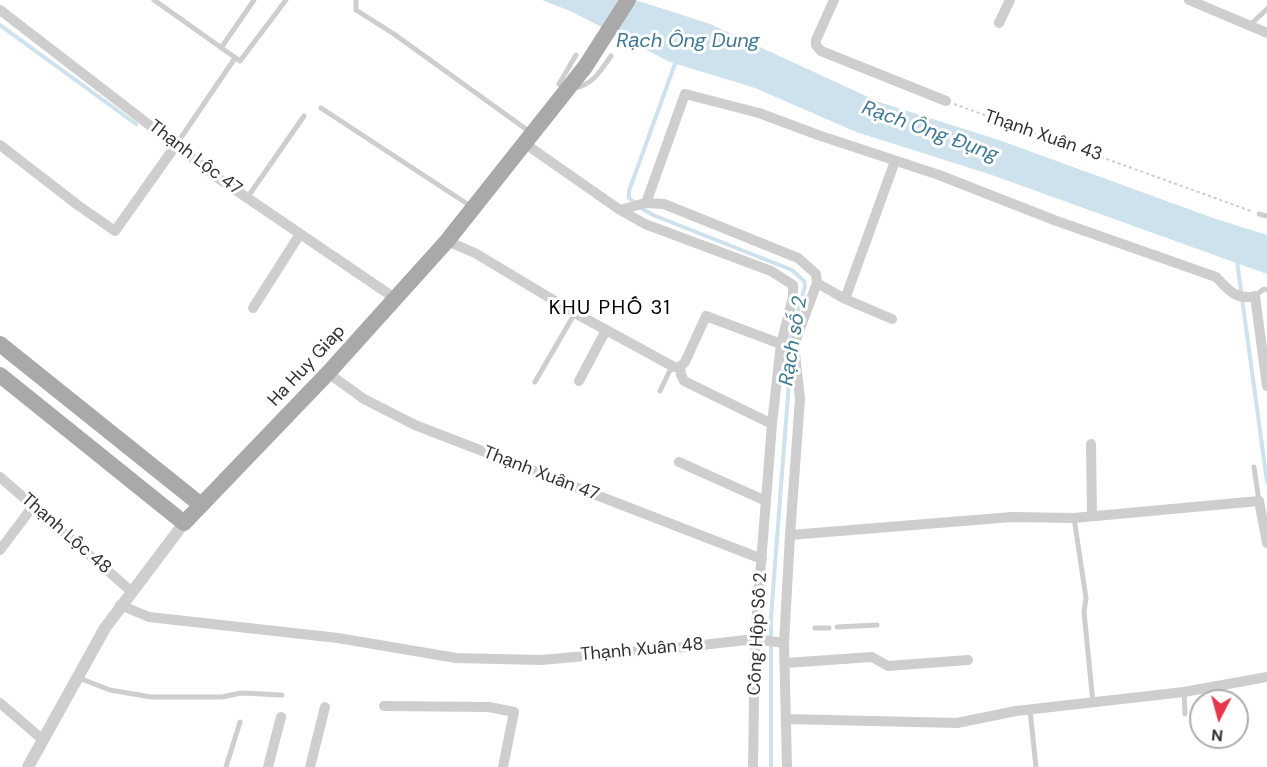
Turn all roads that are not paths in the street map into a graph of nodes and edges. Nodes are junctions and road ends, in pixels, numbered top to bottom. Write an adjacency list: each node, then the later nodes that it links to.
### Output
1 (154, 0): 14 (lane)
2 (254, 0): 14 (lane)
3 (286, 0): 16 (lane)
4 (356, 0): 21 (lane)
5 (628, 0): 17 (main road, Ha Huy Giap)
6 (834, 0): 18 (street)
7 (1010, 0): 11 (street)
8 (1189, 0): 12 (street)
9 (1267, 9): 12 (lane)
10 (2, 16): 22 (street, Thạnh Lộc 47)
11 (999, 23)
12 (1249, 26): 13 (street)
13 (1267, 33)
14 (221, 48): 16 (lane)
15 (611, 56): 17 (lane)
16 (236, 57): 22 (lane)
17 (568, 88): 21 (main road, Ha Huy Giap)
18 (945, 101)
19 (321, 108): 27 (lane)
20 (304, 116): 25 (lane)
21 (528, 138): 27 (main road, Ha Huy Giap); 28 (street, Cống Hộp Số 2)
22 (176, 145): 23 (street); 25 (street, Thạnh Lộc 47)
23 (0, 146)
24 (896, 160): 26 (street); 35 (street); 37 (street)
25 (248, 198): 31 (street, Thạnh Lộc 47)
26 (645, 203): 28 (street); 33 (street)
27 (472, 207): 32 (main road, Ha Huy Giap)
28 (625, 208): 43 (street, Cống Hộp Số 2)
29 (1259, 214): 30 (lane)
30 (1267, 216)
31 (300, 234): 36 (street, Thạnh Lộc 47); 38 (street)
32 (447, 242): 36 (main road, Ha Huy Giap); 39 (street)
33 (817, 284): 37 (street); 44 (street)
34 (1267, 290): 35 (lane)
35 (1251, 297): 50 (street)
36 (396, 299): 46 (main road, Ha Huy Giap)
37 (845, 299): 40 (street)
38 (253, 308)
39 (575, 313): 41 (street); 49 (lane)
40 (892, 319)
41 (606, 330): 45 (street); 48 (street)
42 (0, 344): 59 (main road)
43 (781, 344): 44 (street); 45 (street); 52 (street, Cống Hộp Số 2)
44 (794, 345): 64 (street)
45 (676, 366): 51 (lane); 52 (street)
46 (328, 373): 59 (main road, Ha Huy Giap); 67 (street, Thạnh Xuân 47)
47 (0, 375): 63 (main road)
48 (579, 381)
49 (535, 382)
50 (1267, 386)
51 (660, 391)
52 (772, 424): 57 (street, Cống Hộp Số 2)
53 (1090, 444): 61 (street)
54 (679, 462): 57 (street)
55 (1254, 467): 58 (lane)
56 (0, 477): 60 (street, Thạnh Lộc 48)
57 (766, 501): 67 (street, Cống Hộp Số 2)
58 (1259, 501): 61 (street); 65 (street)
59 (201, 505): 63 (main road, Ha Huy Giap)
60 (33, 506): 66 (street); 68 (street, Thạnh Lộc 48)
61 (1092, 516): 62 (street)
62 (1074, 518): 64 (street); 83 (lane)
63 (184, 524): 68 (street, Ha Huy Giap)
64 (790, 535): 75 (street)
65 (1267, 543)
66 (0, 550)
67 (762, 559): 74 (street, Cống Hộp Số 2)
68 (131, 591): 69 (street, Ha Huy Giap)
69 (120, 605): 74 (street, Thạnh Xuân 48); 79 (street, Ha Huy Giap)
70 (877, 625): 71 (lane)
71 (837, 627)
72 (815, 628): 73 (lane)
73 (829, 628)
74 (755, 639): 75 (street, Thạnh Xuân 48); 97 (street, Cống Hộp Số 2)
75 (784, 643): 77 (street)
76 (968, 660): 77 (street)
77 (786, 663): 89 (street)
78 (1267, 677): 80 (street)
79 (78, 678): 81 (lane); 91 (street, Ha Huy Giap)
80 (1184, 692): 83 (street); 87 (lane)
81 (282, 695)
82 (0, 702): 91 (street)
83 (1093, 703): 86 (street)
84 (384, 706): 96 (street)
85 (325, 707): 95 (street)
86 (1029, 710): 89 (street); 99 (lane)
87 (1185, 714)
88 (281, 717): 94 (street)
89 (787, 719): 98 (street)
90 (240, 722): 93 (lane)
91 (43, 740): 92 (street, Ha Huy Giap)
92 (28, 767)
93 (226, 767)
94 (268, 767)
95 (310, 767)
96 (503, 767)
97 (753, 767)
98 (787, 767)
99 (1036, 767)

